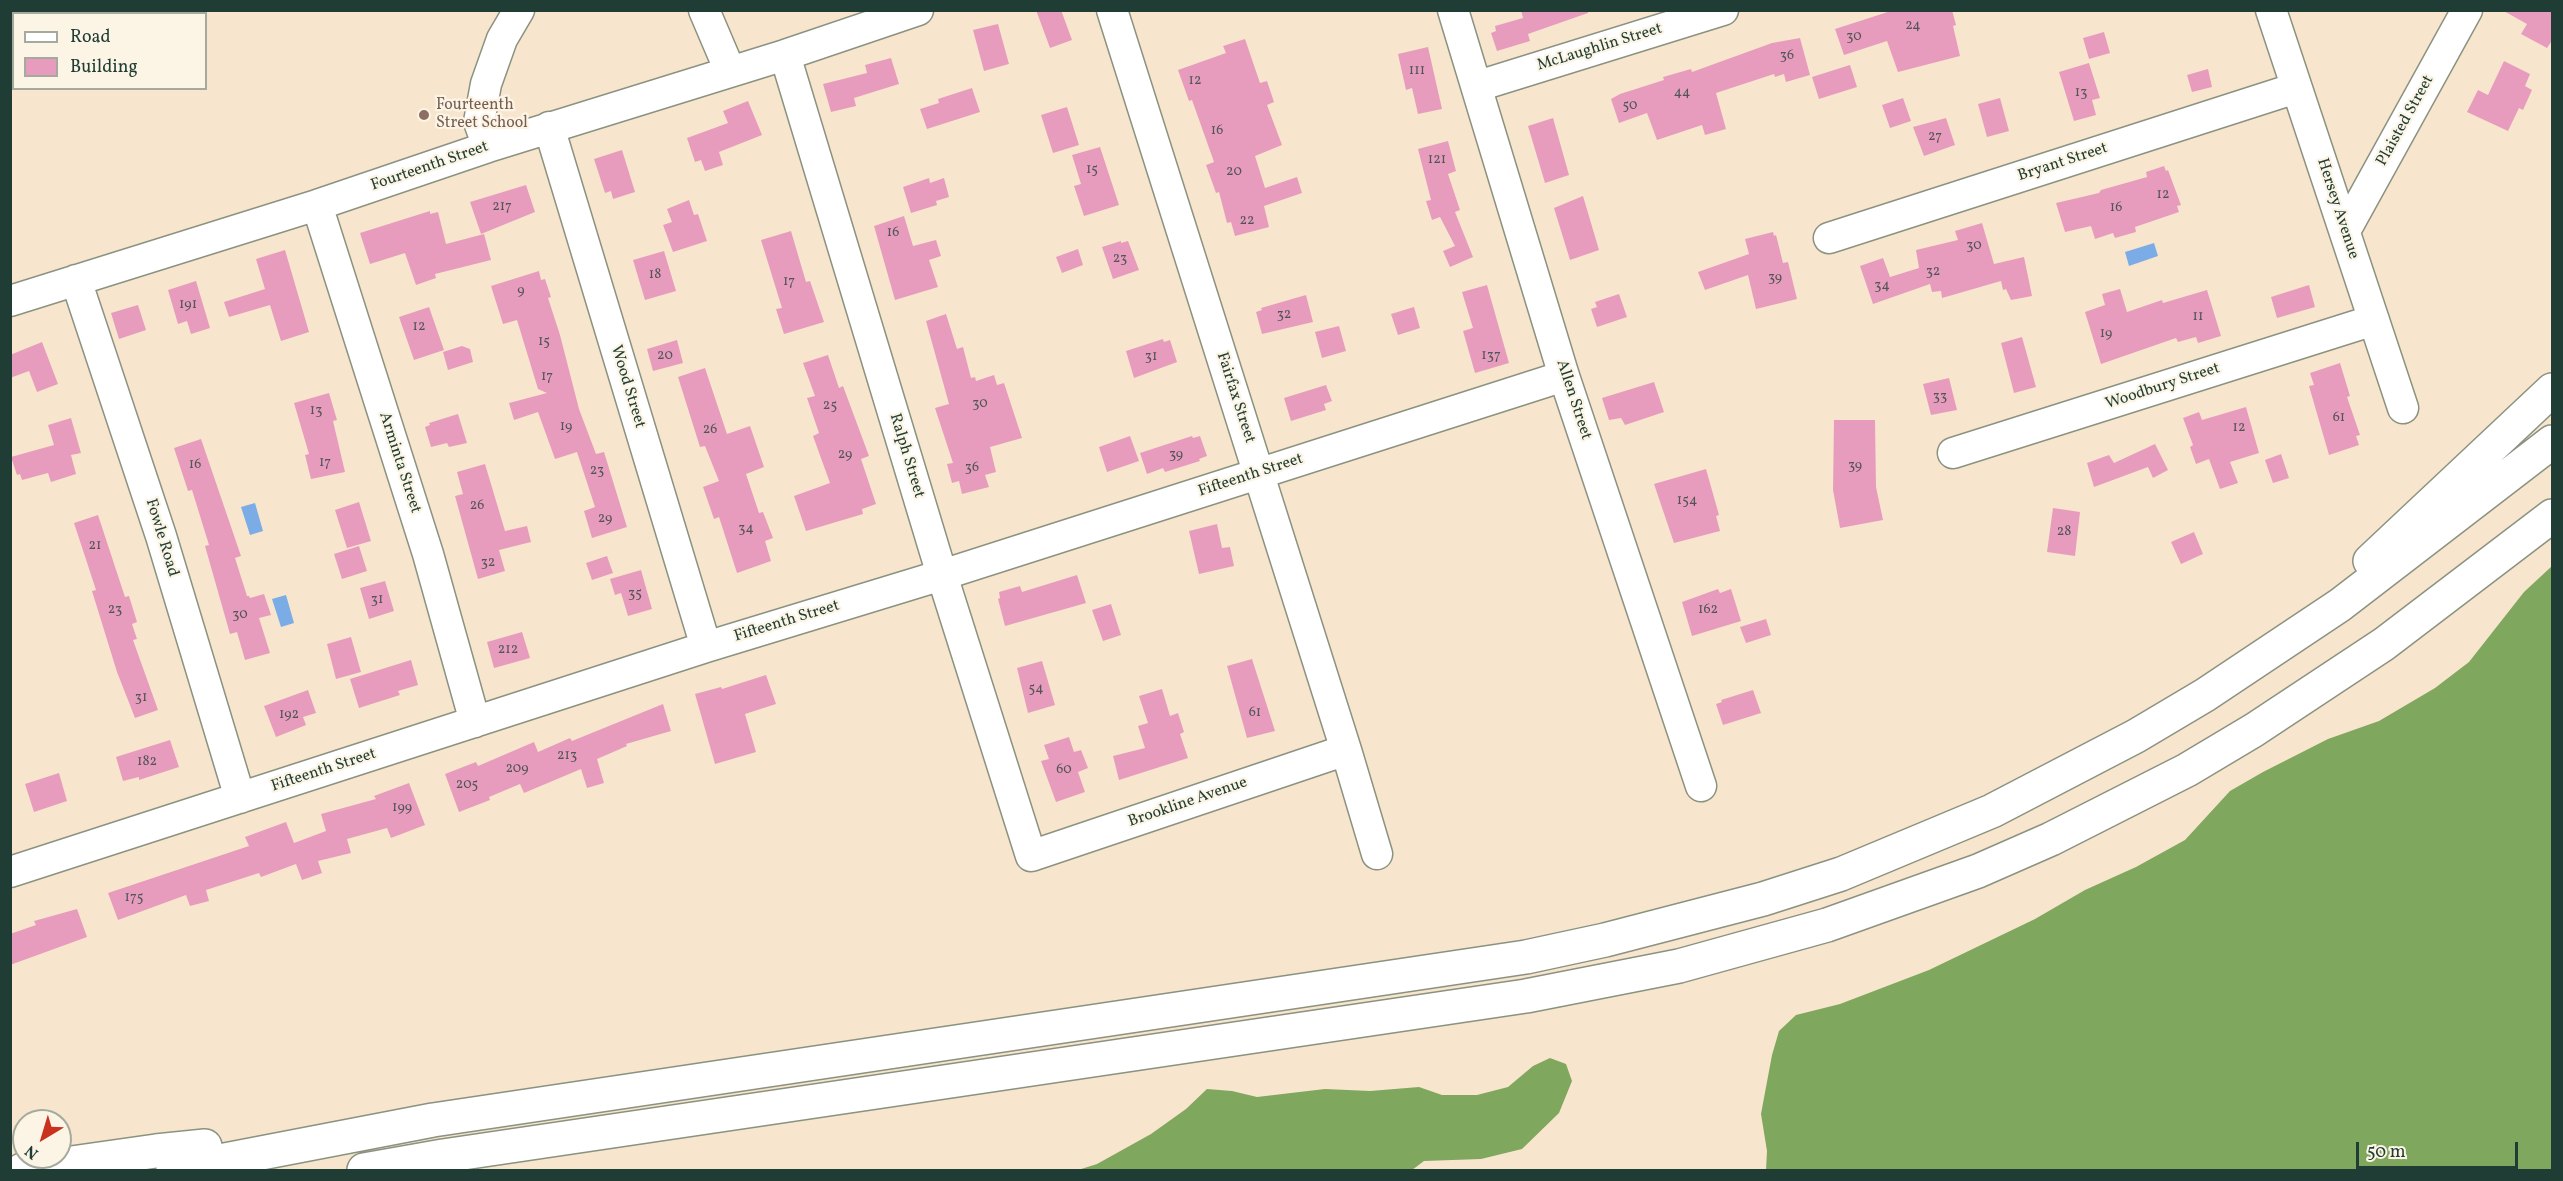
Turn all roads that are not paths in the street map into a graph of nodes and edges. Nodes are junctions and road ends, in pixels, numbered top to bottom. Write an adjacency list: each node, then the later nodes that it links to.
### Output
1 (519, 10): 14 (street)
2 (704, 10): 10 (street)
3 (918, 10): 9 (street, Fourteenth Street)
4 (1112, 10): 26 (street, Fairfax Street)
5 (1453, 10): 11 (street, Allen Street)
6 (1723, 10): 11 (street, McLaughlin Street)
7 (2271, 10): 12 (street, Hersey Avenue)
8 (2467, 10): 16 (street, Plaisted Street)
9 (785, 55): 10 (street, Fourteenth Street); 28 (street, Ralph Street)
10 (730, 71): 13 (street, Fourteenth Street)
11 (1478, 86): 21 (street, Allen Street)
12 (2296, 88): 16 (street, Hersey Avenue); 17 (street, Bryant Street)
13 (549, 128): 14 (street, Fourteenth Street); 29 (street, Wood Street)
14 (488, 147): 15 (street, Fourteenth Street)
15 (318, 205): 18 (street, Fourteenth Street); 31 (street, Arminta Street)
16 (2345, 231): 20 (street, Hersey Avenue)
17 (1829, 238)
18 (76, 280): 19 (street, Fourteenth Street); 34 (street, Fowle Road)
19 (10, 301)
20 (2374, 320): 23 (street, Hersey Avenue); 25 (street, Woodbury Street)
21 (1564, 376): 26 (street, Fifteenth Street); 33 (street, Allen Street)
22 (2553, 390): 30 (highway)
23 (2403, 408)
24 (2553, 442): 30 (highway)
25 (1953, 453)
26 (1259, 474): 28 (street, Fifteenth Street); 32 (street, Fairfax Street)
27 (2553, 516): 41 (highway)
28 (942, 575): 29 (street, Fifteenth Street); 36 (street, Ralph Street)
29 (706, 647): 31 (street, Fifteenth Street)
30 (2274, 651): 38 (highway)
31 (475, 722): 34 (street, Fifteenth Street)
32 (1346, 750): 35 (street, Fairfax Street); 36 (street, Brookline Avenue)
33 (1701, 786)
34 (240, 798): 37 (street, Fifteenth Street)
35 (1377, 854)
36 (1031, 856)
37 (10, 872)
38 (353, 1134): 39 (highway); 40 (highway)
39 (22, 1170)
40 (173, 1170)
41 (364, 1170)

